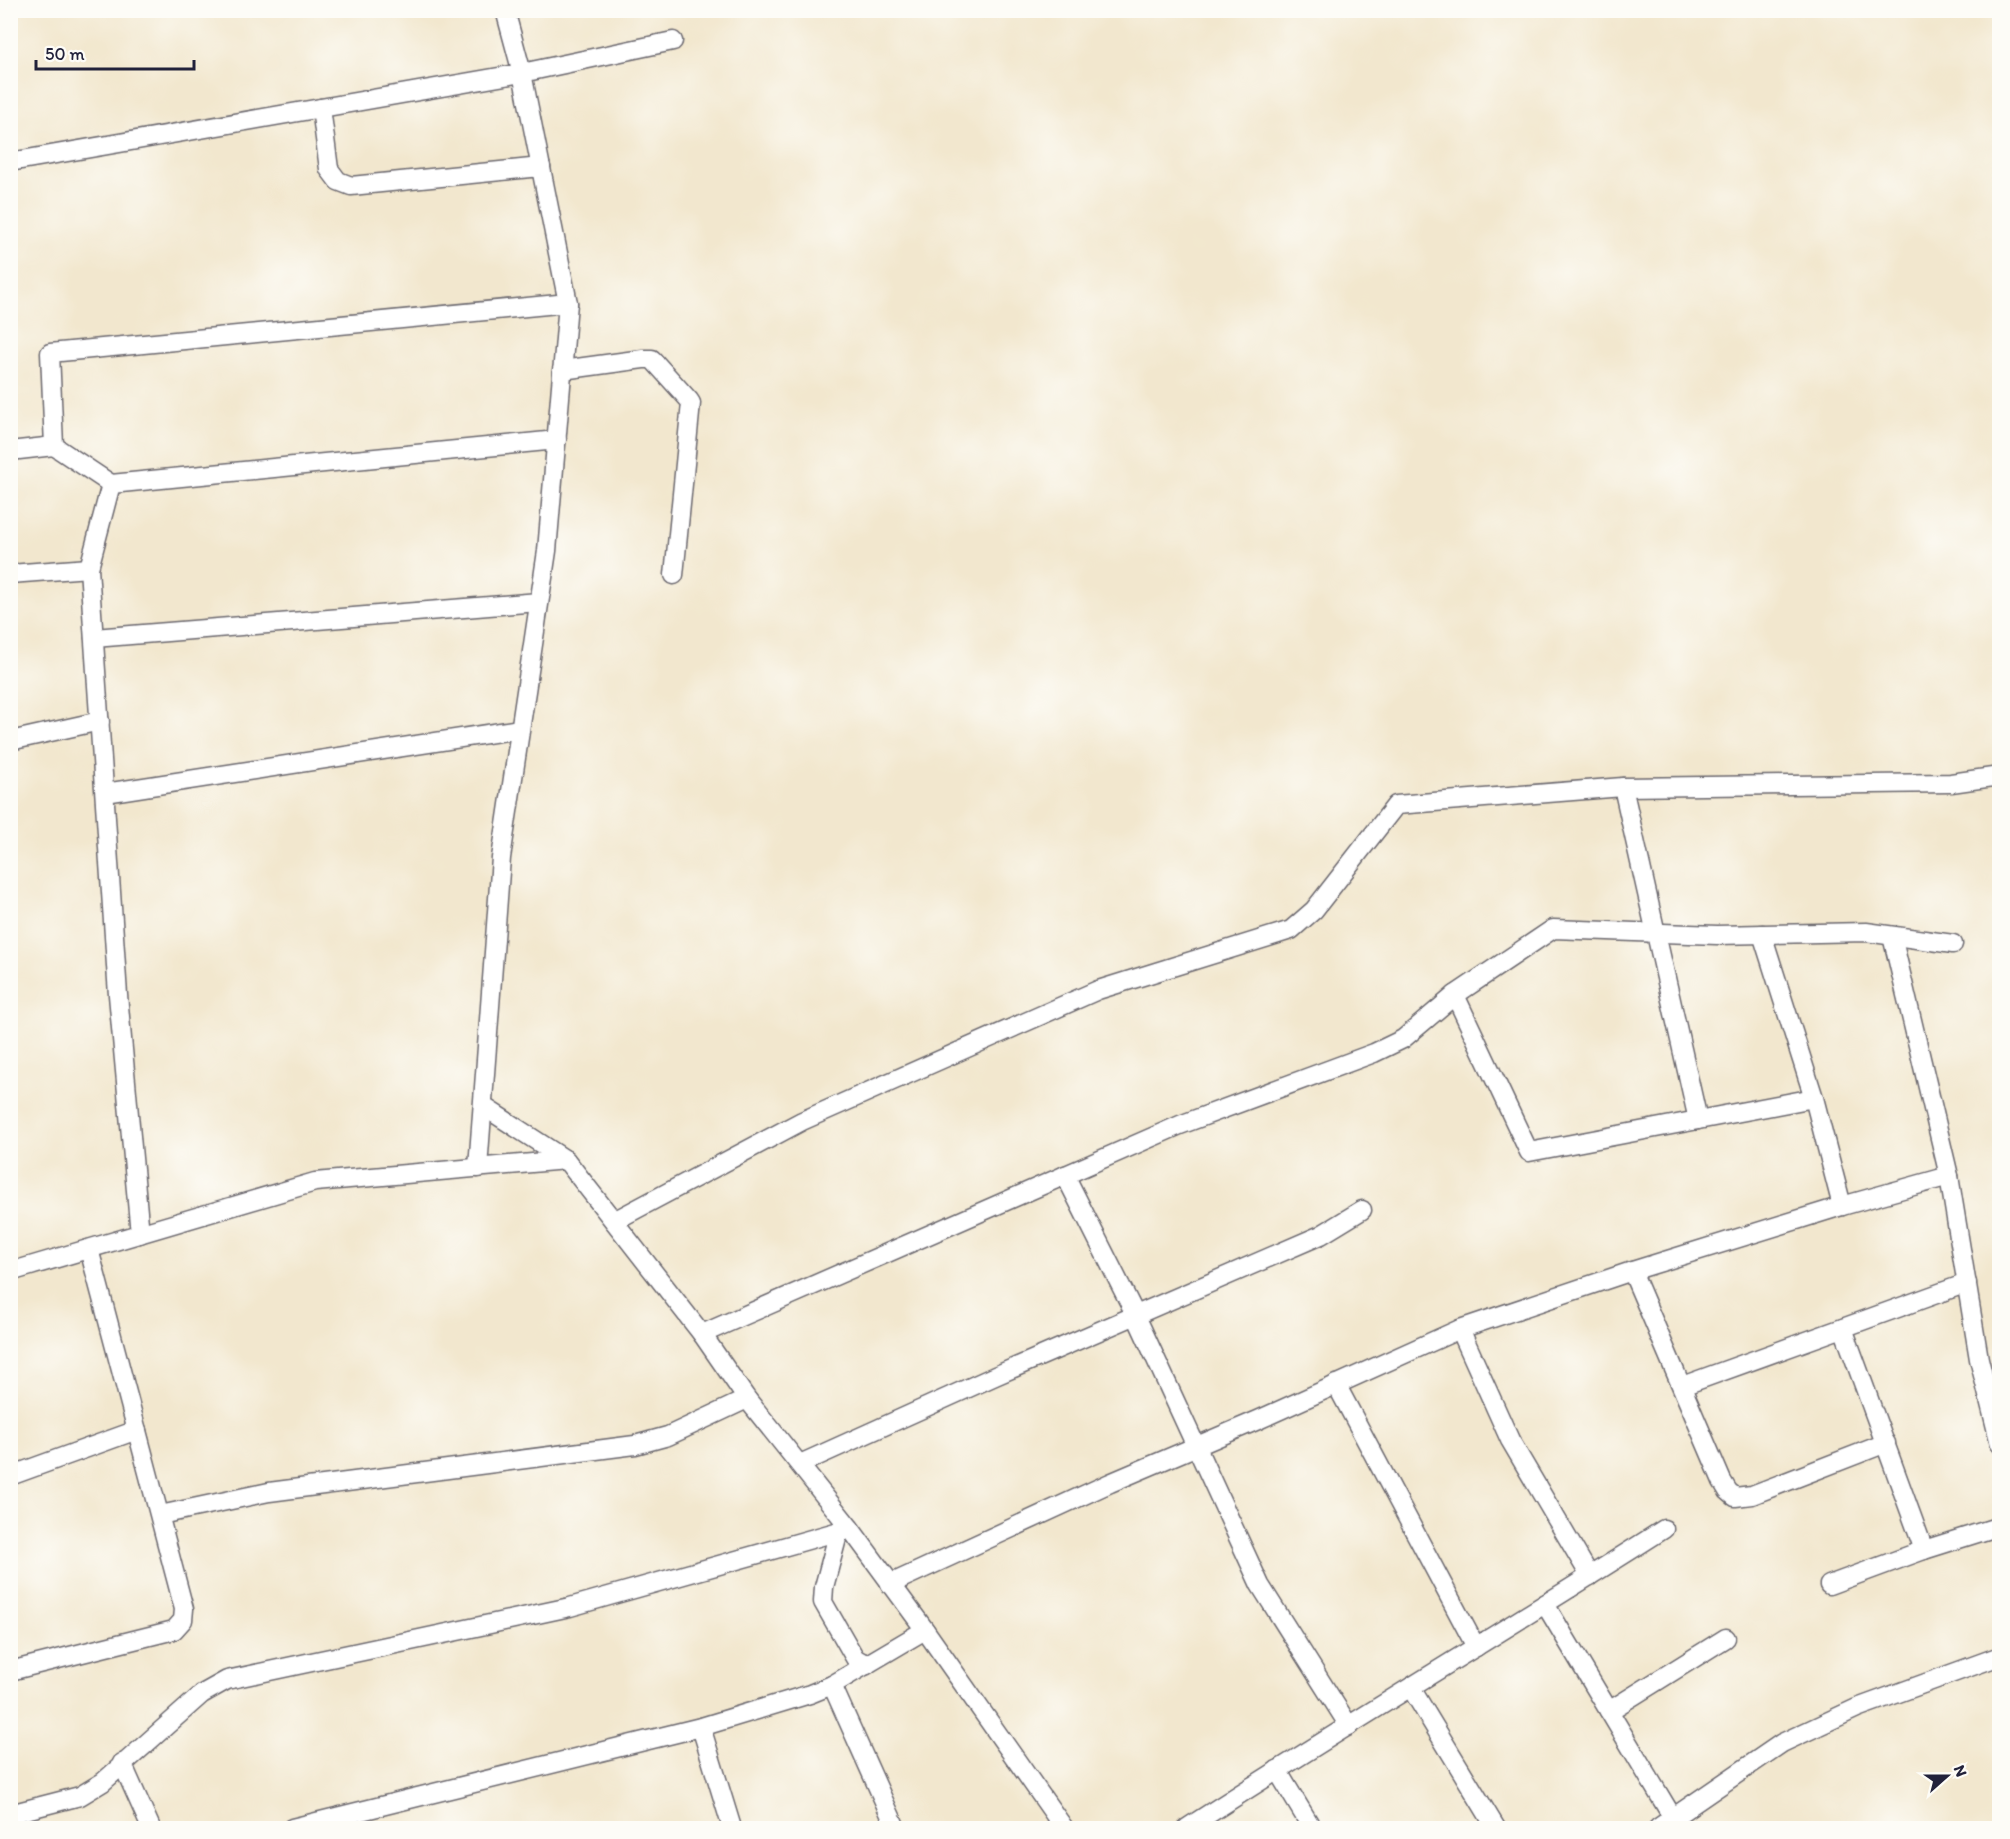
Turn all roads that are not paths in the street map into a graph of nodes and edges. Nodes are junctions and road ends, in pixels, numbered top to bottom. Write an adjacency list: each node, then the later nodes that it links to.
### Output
1 (505, 10): 3 (street)
2 (673, 41): 3 (street)
3 (522, 73): 4 (street); 6 (street)
4 (321, 108): 5 (street); 6 (street)
5 (10, 162)
6 (541, 167): 7 (street)
7 (568, 303): 8 (street); 10 (street)
8 (562, 370): 9 (street); 15 (street)
9 (556, 440): 12 (street); 16 (street)
10 (54, 446): 11 (street); 12 (street)
11 (10, 451)
12 (111, 484): 13 (street)
13 (89, 568): 14 (street); 17 (street)
14 (10, 574)
15 (674, 575)
16 (539, 602): 17 (street); 19 (street)
17 (94, 638): 18 (street)
18 (100, 721): 20 (street); 23 (street)
19 (520, 729): 23 (street); 30 (street)
20 (10, 741)
21 (2000, 776): 22 (street)
22 (1623, 787): 24 (street); 38 (street)
23 (105, 793): 39 (street)
24 (1656, 932): 25 (street); 28 (street); 31 (street)
25 (1762, 934): 26 (street); 29 (street)
26 (1892, 936): 27 (street); 35 (street)
27 (1953, 944)
28 (1455, 995): 31 (street); 34 (street)
29 (1814, 1098): 31 (street); 36 (street)
30 (483, 1106): 32 (street); 33 (street)
31 (1698, 1120)
32 (566, 1160): 33 (street); 38 (street)
33 (478, 1168): 39 (street)
34 (1065, 1174): 44 (street); 47 (street)
35 (1949, 1176): 36 (street); 43 (street)
36 (1842, 1206): 41 (street)
37 (1362, 1209): 44 (street)
38 (614, 1221): 47 (street)
39 (140, 1234): 40 (street)
40 (89, 1249): 42 (street); 51 (street)
41 (1632, 1271): 46 (street); 49 (street)
42 (10, 1272)
43 (1966, 1282): 45 (street); 53 (street)
44 (1136, 1316): 54 (street); 55 (street)
45 (1843, 1328): 49 (street); 52 (street)
46 (1460, 1329): 48 (street); 62 (street)
47 (702, 1334): 50 (street)
48 (1336, 1384): 54 (street); 68 (street)
49 (1682, 1386): 52 (street)
50 (747, 1399): 55 (street); 57 (street)
51 (137, 1430): 56 (street); 57 (street)
52 (1886, 1443): 61 (street)
53 (2000, 1444)
54 (1197, 1446): 63 (street); 75 (street)
55 (800, 1464): 60 (street)
56 (10, 1476)
57 (160, 1515): 71 (street)
58 (2000, 1526): 61 (street)
59 (1664, 1529): 62 (street)
60 (844, 1530): 63 (street); 70 (street); 77 (street)
61 (1924, 1550): 64 (street)
62 (1590, 1576): 65 (street)
63 (890, 1584): 66 (street)
64 (1829, 1585)
65 (1545, 1604): 68 (street); 74 (street)
66 (925, 1630): 70 (street); 85 (street)
67 (1726, 1638): 74 (street)
68 (1476, 1647): 73 (street)
69 (2000, 1656): 80 (street)
70 (867, 1665): 72 (street)
71 (10, 1671)
72 (832, 1685): 76 (street); 84 (street)
73 (1411, 1688): 75 (street); 88 (street)
74 (1609, 1711): 80 (street)
75 (1349, 1726): 78 (street)
76 (701, 1727): 82 (street); 83 (street)
77 (122, 1763): 79 (street); 81 (street)
78 (1277, 1770): 86 (street); 87 (street)
79 (19, 1818)
80 (1670, 1825)
81 (152, 1828)
82 (292, 1828)
83 (732, 1828)
84 (896, 1828)
85 (1064, 1828)
86 (1187, 1828)
87 (1312, 1828)
88 (1496, 1828)

